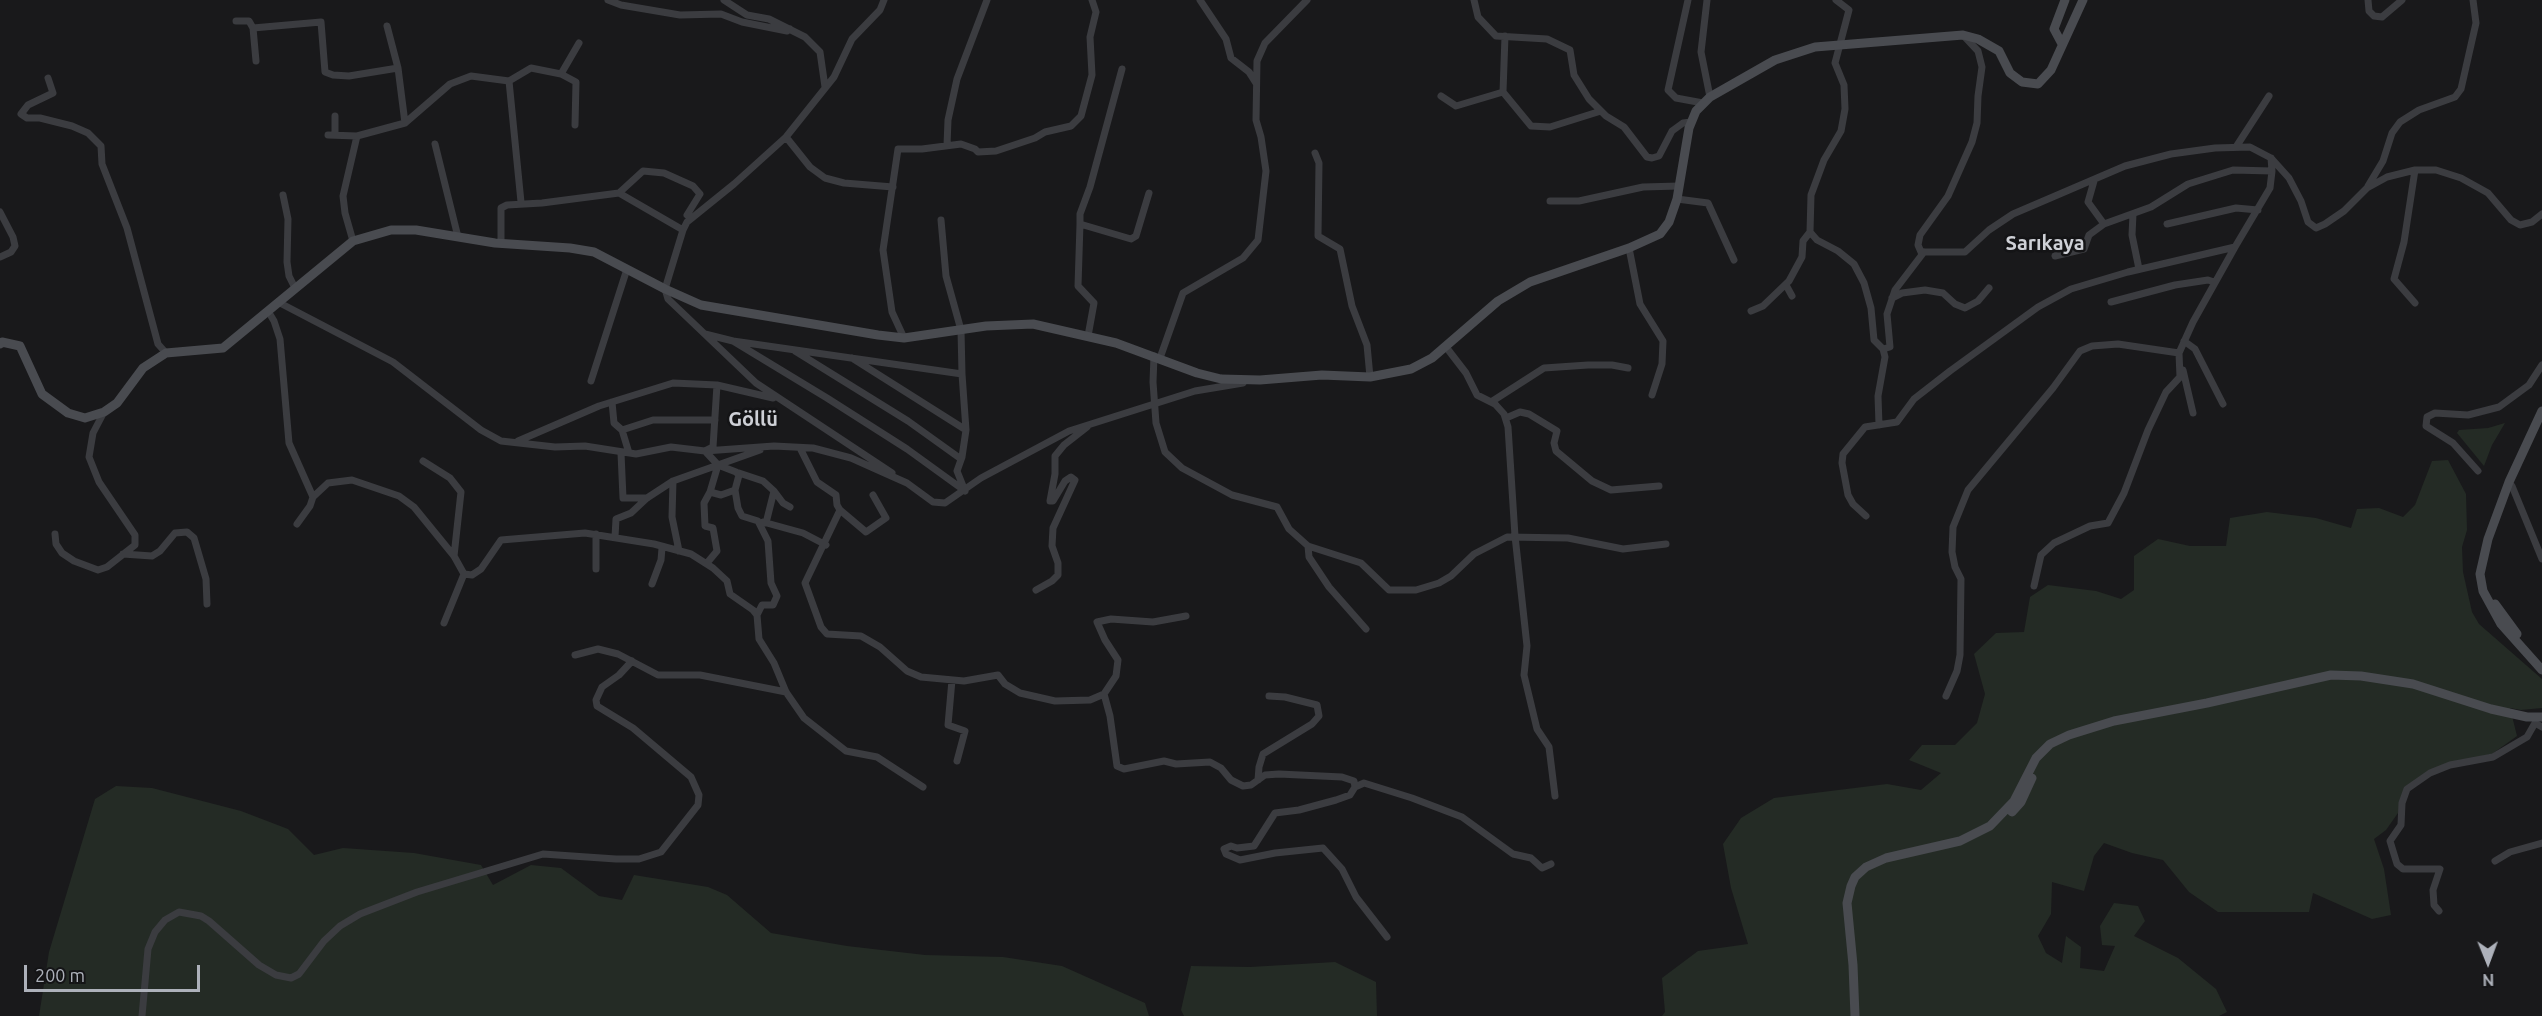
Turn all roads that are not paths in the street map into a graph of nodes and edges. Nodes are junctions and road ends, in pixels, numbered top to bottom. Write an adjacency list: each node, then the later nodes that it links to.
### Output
1 (608, 0): 20 (street)
2 (724, 0): 20 (street)
3 (884, 0): 33 (street)
4 (987, 0): 46 (street)
5 (1092, 0): 46 (street)
6 (1200, 0): 32 (street)
7 (1307, 0): 32 (street)
8 (1474, 0): 22 (street)
9 (1688, 0): 37 (street)
10 (1707, 0): 37 (street)
11 (1836, 0): 25 (street)
12 (2065, 0): 24 (street)
13 (2083, 0): 24 (street)
14 (2368, 0): 15 (street)
15 (2402, 0)
16 (2473, 0): 55 (street)
17 (236, 21): 19 (street)
18 (387, 26): 27 (street)
19 (253, 28): 26 (street); 27 (street)
20 (790, 28): 33 (street)
21 (1963, 35): 24 (street); 25 (street); 78 (street)
22 (1505, 36): 34 (street); 38 (street)
23 (579, 43): 29 (street)
24 (2062, 44)
25 (1838, 45): 37 (street); 72 (street)
26 (256, 61)
27 (398, 68): 41 (street)
28 (1122, 69): 68 (street)
29 (561, 74): 31 (street); 42 (street)
30 (48, 78): 106 (street)
31 (509, 81): 41 (street); 61 (street)
32 (1256, 83): 109 (street)
33 (825, 87): 44 (street)
34 (1503, 92): 35 (street); 38 (street)
35 (1441, 96)
36 (2269, 96): 47 (street)
37 (1707, 100): 40 (street)
38 (1601, 111): 40 (street)
39 (335, 116): 43 (street)
40 (1691, 122): 53 (street)
41 (405, 123): 43 (street)
42 (575, 126)
43 (357, 136): 74 (street)
44 (786, 136): 54 (street); 66 (street)
45 (435, 144): 73 (street)
46 (947, 145): 54 (street)
47 (2236, 147): 49 (street); 52 (street)
48 (1315, 153): 113 (street)
49 (2271, 158): 51 (street); 55 (street)
50 (2415, 170): 55 (street); 65 (street); 93 (street)
51 (2272, 171): 62 (street); 64 (street)
52 (2094, 181): 69 (street); 78 (street)
53 (1679, 186): 59 (street); 60 (street)
54 (893, 187): 99 (street)
55 (2367, 188)
56 (619, 193): 61 (street); 66 (street); 71 (street)
57 (1149, 193): 68 (street)
58 (283, 195): 86 (street)
59 (1677, 199): 77 (street); 81 (street)
60 (1550, 201)
61 (521, 202): 75 (street)
62 (2258, 210): 70 (street); 76 (street)
63 (0, 213): 80 (street)
64 (2133, 214): 69 (street); 83 (street)
65 (2542, 214)
66 (691, 218): 71 (street)
67 (941, 220): 96 (street)
68 (1080, 224): 98 (street)
69 (2104, 224): 79 (street)
70 (2167, 224)
71 (683, 230): 88 (street)
72 (1810, 232): 85 (street); 105 (street)
73 (458, 237): 74 (street); 75 (street)
74 (353, 241): 86 (street)
75 (501, 243): 82 (street)
76 (2235, 247): 83 (street); 84 (street)
77 (1629, 248): 103 (street); 117 (street)
78 (1924, 252): 90 (street)
79 (2055, 256)
80 (0, 257)
81 (1734, 260)
82 (627, 269): 88 (street); 115 (street)
83 (2139, 269): 130 (street)
84 (2214, 282): 92 (street); 101 (street)
85 (1786, 285): 89 (street); 95 (street)
86 (295, 288): 91 (street)
87 (1989, 288): 90 (street)
88 (664, 289): 97 (street); 99 (street)
89 (1792, 296)
90 (1892, 298): 105 (street)
91 (278, 302): 94 (street); 133 (street)
92 (2111, 302)
93 (2415, 303)
94 (268, 311): 106 (street); 152 (street)
95 (1751, 311)
96 (961, 330): 98 (street); 99 (street); 112 (street)
97 (702, 333): 100 (street); 118 (street)
98 (1088, 336): 109 (street)
99 (904, 338)
100 (733, 341): 104 (street); 149 (street)
101 (2184, 341): 107 (street); 122 (street)
102 (0, 344): 124 (street)
103 (1446, 347): 113 (street); 120 (street)
104 (793, 350): 108 (street); 138 (street)
105 (1883, 350): 130 (street)
106 (166, 353): 124 (street)
107 (2179, 353): 125 (street); 176 (street); 191 (street)
108 (850, 357): 112 (street); 132 (street)
109 (1157, 357): 114 (street); 121 (street)
110 (2542, 365): 141 (street)
111 (1629, 368): 120 (street)
112 (962, 374): 132 (street)
113 (1370, 376): 114 (street)
114 (1260, 380): 121 (street)
115 (591, 381)
116 (717, 385): 118 (street); 119 (street); 127 (street)
117 (1652, 395)
118 (781, 401): 144 (street)
119 (612, 402): 131 (street); 133 (street)
120 (1491, 402): 126 (street)
121 (1156, 404): 129 (street); 166 (street)
122 (2223, 404)
123 (2542, 411): 186 (street)
124 (104, 412): 169 (street)
125 (2193, 413)
126 (1506, 418): 145 (street); 162 (street)
127 (716, 420): 131 (street); 136 (street)
128 (2542, 420): 146 (street)
129 (1094, 422): 149 (street); 177 (street)
130 (1879, 425): 156 (street)
131 (622, 430): 137 (street)
132 (966, 430): 138 (street)
133 (516, 442): 137 (street)
134 (774, 446): 135 (street); 136 (street); 140 (street)
135 (800, 448): 144 (street); 155 (street)
136 (705, 452): 137 (street); 140 (street)
137 (625, 453): 153 (street)
138 (961, 459): 149 (street)
139 (423, 461): 170 (street)
140 (718, 465): 142 (street); 143 (street); 150 (street)
141 (2478, 471)
142 (736, 472): 147 (street); 148 (street)
143 (673, 481): 153 (street); 168 (street)
144 (907, 483): 149 (street)
145 (1659, 486)
146 (2512, 486): 171 (street); 185 (street)
147 (735, 490): 150 (street); 157 (street)
148 (774, 490): 154 (street); 158 (street)
149 (964, 490)
150 (710, 492): 172 (street)
151 (873, 495): 155 (street)
152 (313, 497): 159 (street); 170 (street)
153 (647, 498): 163 (street)
154 (790, 507)
155 (840, 510): 165 (street)
156 (1866, 516)
157 (758, 521): 158 (street); 179 (street)
158 (766, 523): 165 (street)
159 (297, 524)
160 (55, 534): 169 (street)
161 (596, 534): 163 (street); 173 (street); 174 (street)
162 (1515, 536): 164 (street); 166 (street); 197 (street)
163 (615, 537): 167 (street)
164 (1666, 544)
165 (826, 545): 187 (street)
166 (1308, 546): 182 (street)
167 (662, 548): 168 (street); 175 (street)
168 (679, 551): 172 (street)
169 (123, 555): 178 (street)
170 (454, 556): 174 (street)
171 (2542, 559)
172 (707, 563): 179 (street)
173 (596, 569)
174 (464, 574): 181 (street)
175 (652, 584)
176 (2034, 586)
177 (1036, 590)
178 (207, 604)
179 (757, 615): 188 (street)
180 (1186, 616): 189 (street)
181 (444, 623)
182 (1366, 629)
183 (575, 655): 184 (street)
184 (632, 661): 188 (street); 203 (street)
185 (2542, 663)
186 (2542, 670)
187 (951, 680): 189 (street); 193 (street)
188 (786, 692): 195 (street)
189 (1104, 694): 194 (street)
190 (1269, 696): 194 (street)
191 (1946, 696)
192 (2540, 722): 201 (street); 204 (street); 205 (street)
193 (957, 761)
194 (1258, 780): 196 (street)
195 (923, 787)
196 (1355, 787): 200 (street); 202 (street)
197 (1555, 796)
198 (2542, 843): 199 (street)
199 (2495, 861)
200 (1551, 864)
201 (2439, 912)
202 (1387, 937)
203 (142, 1016)
204 (1856, 1016)
205 (1862, 1016)

